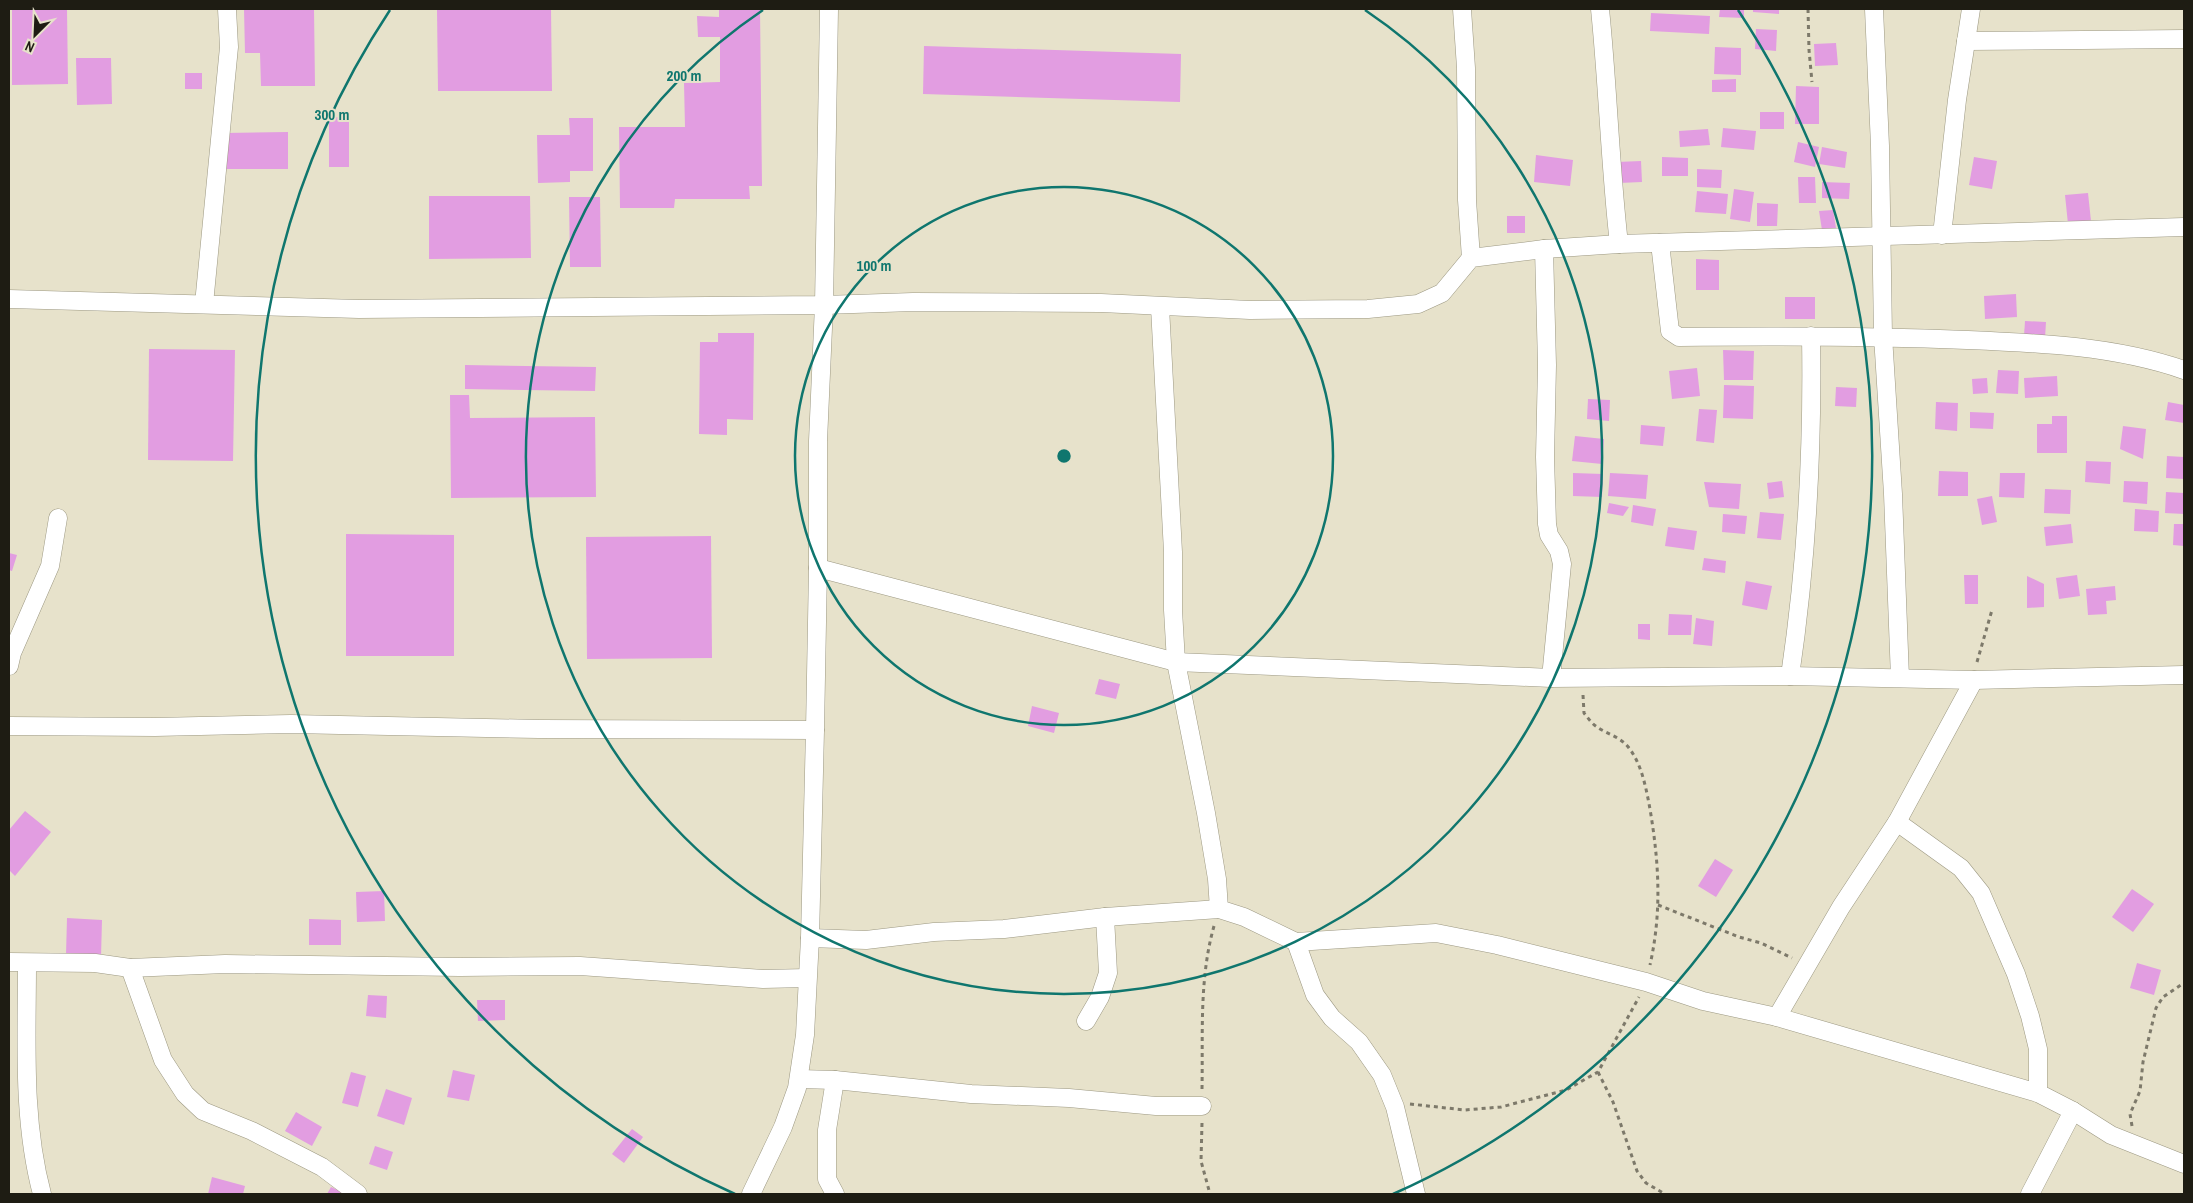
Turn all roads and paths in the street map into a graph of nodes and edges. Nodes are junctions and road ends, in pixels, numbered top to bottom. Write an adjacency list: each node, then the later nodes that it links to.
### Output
1 (227, 9): 19 (street)
2 (829, 9): 20 (street)
3 (1462, 9): 17 (street)
4 (1600, 9): 15 (street)
5 (1808, 9): 10 (path)
6 (1874, 9): 12 (street)
7 (1971, 9): 9 (street)
8 (2184, 39): 9 (street)
9 (1966, 41): 13 (street)
10 (1812, 82)
11 (2184, 227): 13 (street)
12 (1882, 235): 13 (street); 14 (street); 23 (street)
13 (1942, 235)
14 (1660, 243): 15 (street); 22 (street)
15 (1619, 244): 16 (street)
16 (1544, 249): 17 (street); 32 (street)
17 (1470, 258): 21 (street)
18 (9, 299): 19 (street)
19 (204, 304): 20 (street)
20 (824, 305): 21 (street); 26 (street)
21 (1160, 307): 28 (street)
22 (1811, 336): 23 (street); 31 (street)
23 (1883, 336): 24 (street); 34 (street)
24 (2184, 370)
25 (58, 518): 29 (street)
26 (818, 568): 28 (street); 37 (street)
27 (1992, 610): 35 (path)
28 (1176, 662): 32 (street); 40 (street)
29 (9, 666)
30 (2184, 675): 35 (street)
31 (1790, 676): 33 (street); 34 (street)
32 (1551, 678): 33 (street)
33 (1583, 678): 39 (path)
34 (1900, 678): 35 (street)
35 (1974, 680): 38 (street)
36 (9, 726): 37 (street)
37 (815, 730): 42 (street)
38 (1897, 822): 46 (street); 56 (street)
39 (1658, 905): 46 (path); 49 (path)
40 (1219, 909): 41 (street); 43 (street); 57 (path)
41 (1105, 917): 42 (street); 52 (street)
42 (810, 938): 48 (street)
43 (1296, 942): 49 (street); 58 (street)
44 (9, 962): 45 (street)
45 (27, 964): 47 (street); 62 (street)
46 (1806, 966): 51 (street)
47 (130, 968): 48 (street); 63 (street)
48 (807, 978): 54 (street)
49 (1646, 982): 51 (street); 53 (path)
50 (2184, 983): 60 (path)
51 (1777, 1017): 56 (street)
52 (1086, 1021)
53 (1598, 1072): 58 (path); 68 (path)
54 (799, 1079): 55 (street); 64 (street)
55 (835, 1080): 57 (street); 65 (street)
56 (2038, 1093): 59 (street)
57 (1202, 1106): 66 (path)
58 (1395, 1107): 67 (street)
59 (2073, 1111): 60 (street); 69 (street)
60 (2128, 1143): 61 (street)
61 (2184, 1164)
62 (42, 1194)
63 (358, 1194)
64 (751, 1194)
65 (835, 1194)
66 (1210, 1194)
67 (1416, 1194)
68 (1664, 1194)
69 (2030, 1194)

